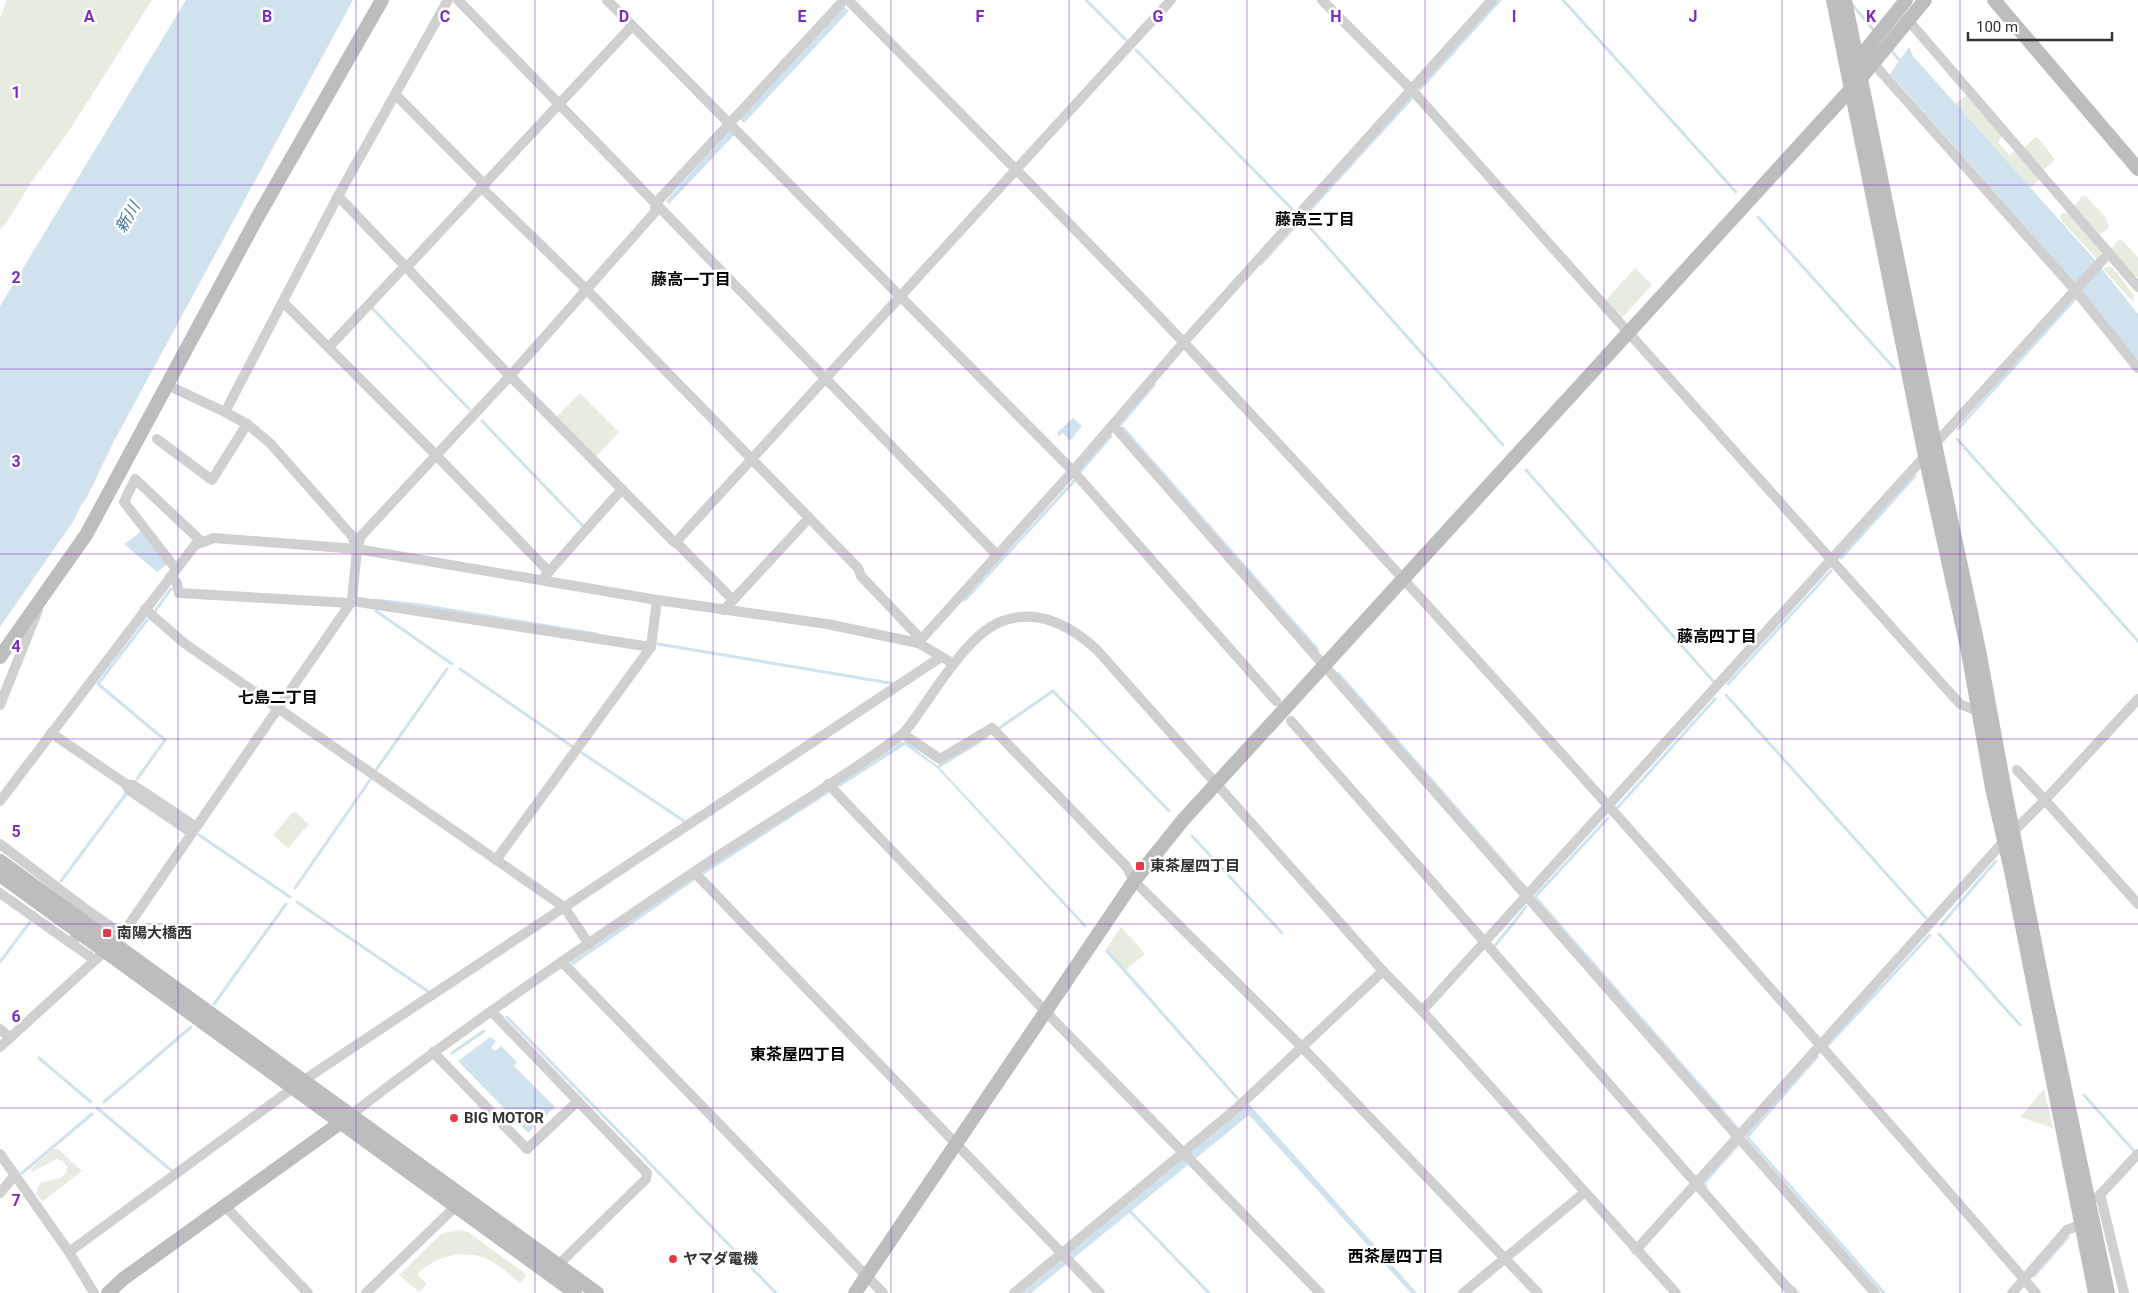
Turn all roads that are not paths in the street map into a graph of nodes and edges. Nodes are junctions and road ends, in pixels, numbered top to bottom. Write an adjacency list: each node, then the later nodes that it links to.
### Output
1 (382, 0): 39 (street)
2 (448, 0): 18 (street)
3 (458, 0): 19 (street)
4 (607, 0): 14 (street)
5 (846, 0): 20 (street); 22 (street)
6 (1171, 0): 22 (street)
7 (1322, 0): 17 (street)
8 (1492, 0): 17 (street)
9 (1924, 0): 13 (street)
10 (1836, 1): 15 (street); 16 (street)
11 (1901, 2): 13 (street)
12 (1998, 2): 21 (street)
13 (1899, 24): 15 (street); 26 (street)
14 (632, 26): 19 (street); 20 (street)
15 (1865, 59): 16 (street); 30 (street)
16 (1853, 79): 33 (street); 44 (street); 46 (street)
17 (1411, 89): 33 (street); 34 (street)
18 (395, 94): 23 (street); 24 (street)
19 (560, 105): 23 (street); 25 (street)
20 (729, 124): 25 (street); 31 (street)
21 (2138, 169)
22 (1016, 170): 31 (street); 34 (street)
23 (484, 187): 27 (street); 29 (street)
24 (338, 196): 27 (street); 32 (street)
25 (655, 204): 29 (street); 38 (street)
26 (2110, 253): 28 (street); 30 (street)
27 (406, 267): 35 (street); 37 (street)
28 (2138, 287)
29 (586, 290): 37 (street); 47 (street)
30 (2075, 290): 36 (street); 44 (street)
31 (900, 296): 38 (street); 48 (street)
32 (283, 302): 35 (street); 40 (street)
33 (1627, 332): 55 (street); 58 (street)
34 (1184, 342): 42 (street); 58 (street)
35 (329, 347): 45 (street)
36 (2138, 368)
37 (510, 376): 45 (street); 49 (street)
38 (825, 378): 47 (street); 54 (street)
39 (167, 385): 40 (street); 60 (street)
40 (225, 412): 41 (street)
41 (247, 424): 43 (street); 53 (street)
42 (1113, 425): 48 (street); 71 (street)
43 (157, 439)
44 (1935, 444): 87 (street)
45 (436, 455): 53 (street); 56 (street)
46 (1925, 456): 55 (street); 76 (street)
47 (751, 459): 50 (street); 52 (street)
48 (1073, 471): 54 (street); 73 (street)
49 (622, 489): 52 (street); 56 (street)
50 (809, 518): 62 (street); 66 (street)
51 (202, 542): 53 (street); 57 (street); 57 (street)
52 (676, 542): 62 (street)
53 (357, 549): 59 (street); 63 (street)
54 (997, 555): 66 (street)
55 (1830, 560): 76 (street); 85 (street)
56 (548, 572): 59 (street)
57 (173, 573): 63 (street); 64 (street)
58 (1404, 579): 71 (street); 85 (street)
59 (543, 582): 61 (street)
60 (44, 595): 68 (street); 74 (street)
61 (657, 600): 65 (street); 67 (street)
62 (733, 600): 65 (street)
63 (351, 602): 67 (street); 75 (street)
64 (145, 609): 75 (street); 78 (street)
65 (724, 610): 66 (street)
66 (918, 644): 69 (street)
67 (651, 647): 89 (street)
68 (0, 657)
69 (941, 657): 70 (street); 97 (street)
70 (954, 664): 79 (street); 82 (street)
71 (1324, 666): 82 (street); 95 (street)
72 (2138, 698): 83 (street)
73 (1276, 701)
74 (0, 706)
75 (278, 708): 86 (street); 89 (street)
76 (1979, 712): 87 (street)
77 (1291, 721): 101 (street)
78 (51, 733): 84 (street); 86 (street)
79 (903, 734): 81 (street); 93 (street)
80 (2017, 770): 83 (street)
81 (828, 784): 91 (street); 108 (street)
82 (1217, 784): 93 (street); 105 (street)
83 (2045, 800): 87 (street); 96 (street)
84 (0, 802)
85 (1608, 806): 95 (street); 111 (street)
86 (194, 830): 103 (street)
87 (2009, 837): 111 (street); 131 (street); 132 (street)
88 (0, 844): 98 (street)
89 (496, 860): 97 (street)
90 (0, 861): 99 (street)
91 (694, 872): 102 (street); 120 (street)
92 (0, 875): 99 (street)
93 (1134, 881): 108 (street); 113 (street)
94 (0, 893): 100 (street)
95 (1527, 896): 101 (street); 119 (street)
96 (2138, 904)
97 (564, 907): 102 (street); 115 (street)
98 (87, 910): 99 (street); 103 (street)
99 (87, 932): 100 (street); 103 (street)
100 (69, 942): 103 (street)
101 (1485, 942): 107 (street); 125 (street)
102 (589, 944): 104 (street)
103 (109, 948): 110 (street); 115 (street)
104 (562, 962): 106 (street); 138 (street)
105 (1383, 971): 107 (street); 113 (street)
106 (491, 1011): 114 (street); 116 (street)
107 (1422, 1011): 127 (street)
108 (1046, 1012): 120 (street); 121 (street)
109 (0, 1029): 110 (street)
110 (10, 1038): 112 (street)
111 (1820, 1046): 119 (street); 139 (street)
112 (0, 1047)
113 (1302, 1047): 121 (street); 136 (street)
114 (432, 1052): 116 (street); 117 (street)
115 (299, 1085): 117 (street); 118 (street); 134 (street)
116 (578, 1101): 137 (street)
117 (352, 1114): 118 (street); 137 (street)
118 (340, 1123): 129 (street); 130 (street)
119 (1739, 1137): 125 (street); 155 (street)
120 (956, 1144): 135 (street); 138 (street)
121 (1185, 1153): 135 (street); 150 (street)
122 (0, 1154): 124 (street)
123 (2138, 1154): 128 (street)
124 (15, 1175): 126 (street); 134 (street)
125 (1696, 1184): 133 (street); 154 (street)
126 (0, 1193)
127 (1584, 1193): 133 (street); 136 (street)
128 (2100, 1194): 131 (street); 160 (street)
129 (225, 1206): 141 (street); 142 (street)
130 (456, 1206): 143 (street); 144 (street)
131 (2089, 1206): 159 (street)
132 (2080, 1225): 139 (street); 158 (street)
133 (1636, 1250): 153 (street)
134 (69, 1252): 140 (street)
135 (1066, 1257): 148 (street); 149 (street)
136 (1504, 1258): 151 (street); 152 (street)
137 (558, 1265): 145 (street)
138 (867, 1276): 146 (street); 147 (street)
139 (2024, 1279): 156 (street); 157 (street)
140 (94, 1293)
141 (108, 1293)
142 (308, 1293)
143 (366, 1293)
144 (575, 1293)
145 (597, 1293)
146 (855, 1293)
147 (883, 1293)
148 (1014, 1293)
149 (1100, 1293)
150 (1320, 1293)
151 (1463, 1293)
152 (1538, 1293)
153 (1676, 1293)
154 (1792, 1293)
155 (1875, 1293)
156 (2012, 1293)
157 (2036, 1293)
158 (2095, 1293)
159 (2108, 1293)
160 (2124, 1293)

